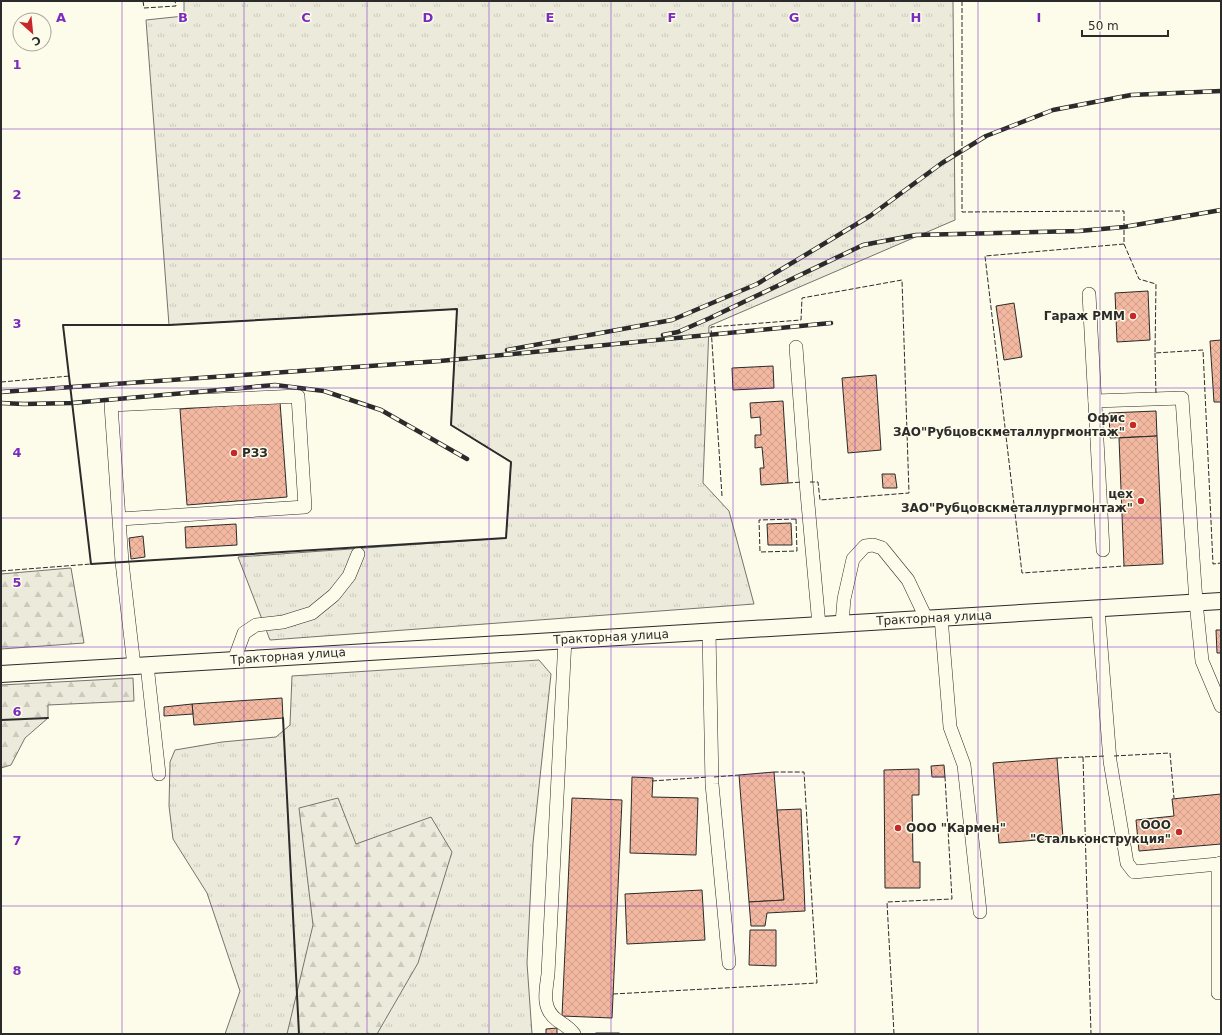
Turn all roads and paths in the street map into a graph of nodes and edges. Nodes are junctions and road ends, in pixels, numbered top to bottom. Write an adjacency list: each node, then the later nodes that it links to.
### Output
1 (1089, 294): 3 (lane)
2 (796, 347): 12 (lane)
3 (1095, 401): 5 (lane); 8 (lane)
4 (120, 519): 4 (lane); 16 (lane)
5 (1103, 550)
6 (358, 554): 15 (lane)
7 (1221, 600): 8 (main road, Тракторная улица)
8 (1196, 602): 9 (main road, Тракторная улица); 18 (lane)
9 (1098, 609): 10 (main road, Тракторная улица); 20 (lane)
10 (934, 618): 11 (main road, Тракторная улица); 11 (lane); 21 (lane)
11 (842, 623): 12 (main road, Тракторная улица)
12 (819, 625): 13 (main road, Тракторная улица)
13 (709, 632): 14 (main road, Тракторная улица); 22 (lane)
14 (565, 639): 15 (main road, Тракторная улица); 24 (lane)
15 (234, 660): 16 (main road, Тракторная улица)
16 (140, 666): 17 (main road, Тракторная улица); 19 (lane)
17 (1, 674)
18 (1221, 706)
19 (159, 774)
20 (1219, 863): 23 (lane)
21 (980, 912)
22 (729, 963)
23 (1218, 993)
24 (574, 1034)

